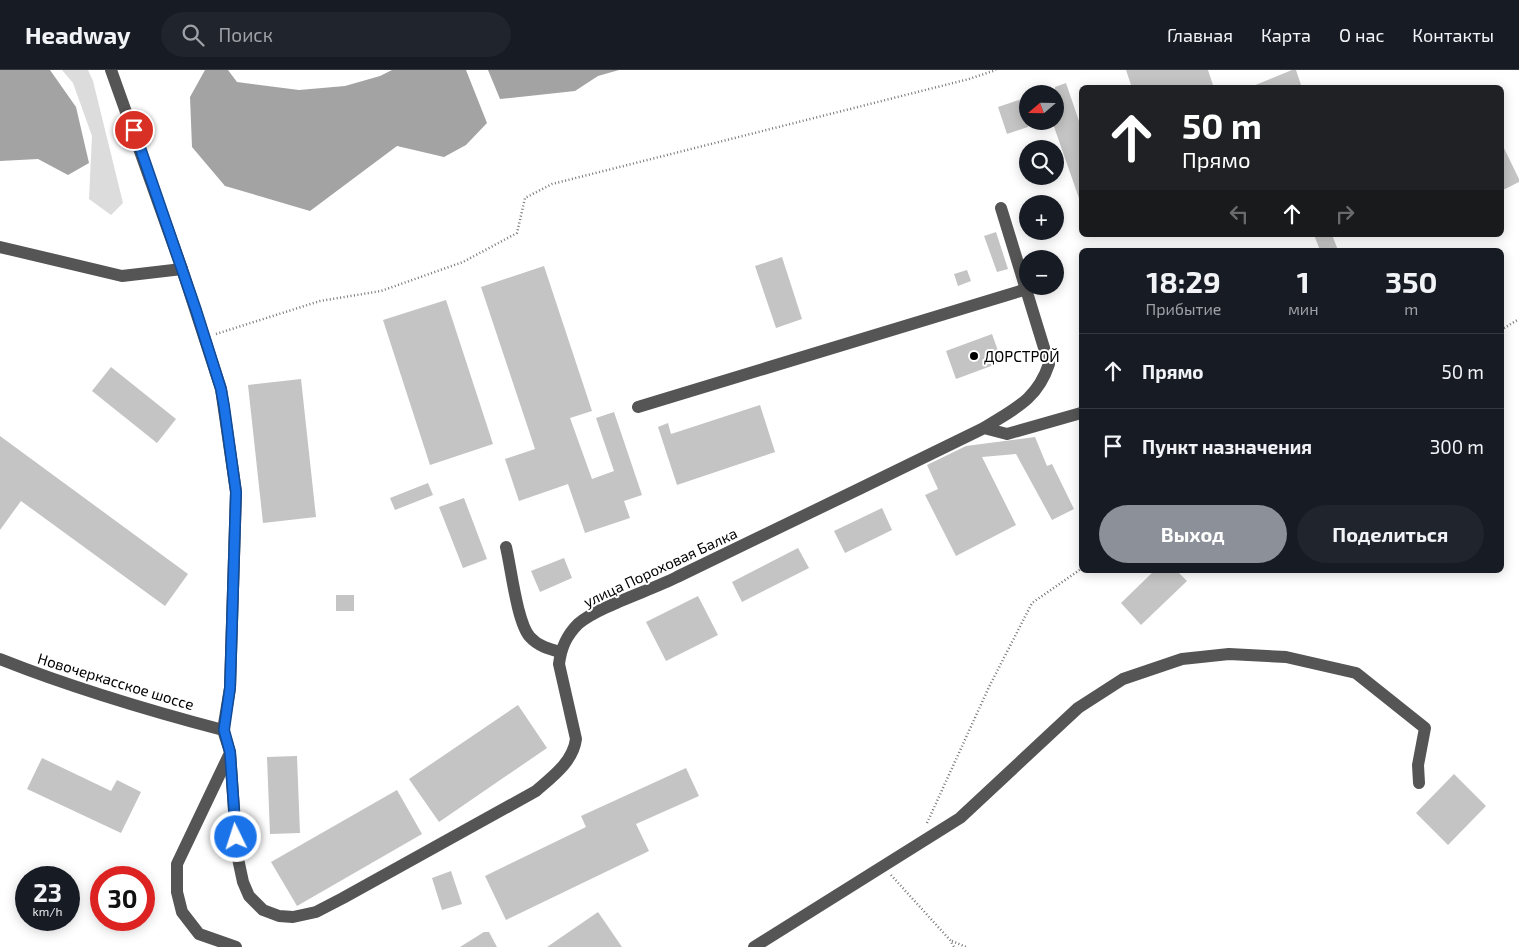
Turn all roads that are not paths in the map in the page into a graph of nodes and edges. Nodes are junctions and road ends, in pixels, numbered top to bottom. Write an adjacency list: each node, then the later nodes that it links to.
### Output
1 (111, 70): 5 (street)
2 (1001, 208): 4 (street, улица Пороховая Балка)
3 (0, 247): 5 (street)
4 (1019, 264)
5 (182, 269): 14 (street)
6 (1019, 291): 8 (street)
7 (1029, 295): 10 (street, улица Пороховая Балка)
8 (638, 407)
9 (1079, 414): 10 (street)
10 (984, 428): 12 (street, улица Пороховая Балка)
11 (506, 547): 12 (street)
12 (560, 652): 15 (street)
13 (0, 659): 14 (street, Новочеркасское шоссе)
14 (224, 730): 15 (street)
15 (230, 752): 17 (street)
16 (1419, 783): 20 (street)
17 (199, 934): 18 (street); 19 (street)
18 (212, 947)
19 (236, 947)
20 (754, 947)

